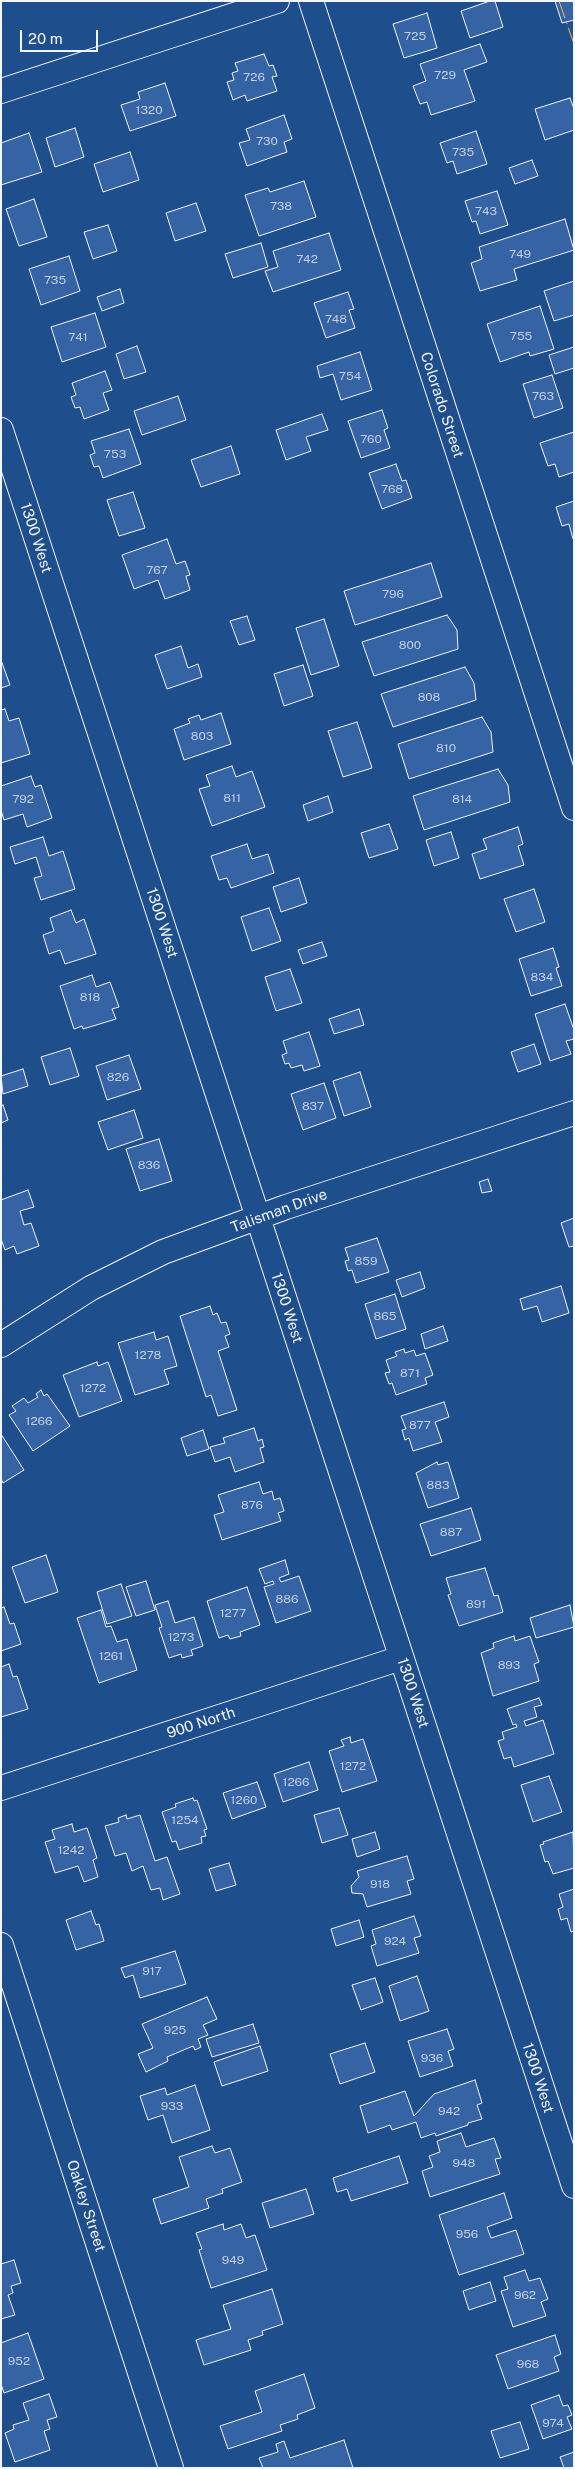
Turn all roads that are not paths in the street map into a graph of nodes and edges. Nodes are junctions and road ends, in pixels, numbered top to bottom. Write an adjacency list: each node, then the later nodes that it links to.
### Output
1 (277, 1): 3 (street)
2 (310, 1): 5 (street, Colorado Street)
3 (1, 91)
4 (1, 430): 7 (street, 1300 West)
5 (574, 808)
6 (574, 1113): 7 (street, Talisman Drive)
7 (258, 1218): 8 (street, Talisman Drive); 9 (street, 1300 West)
8 (1, 1345)
9 (401, 1658): 10 (street, 900 North); 12 (street, 1300 West)
10 (1, 1788)
11 (1, 1945): 13 (street, Oakley Street)
12 (574, 2186)
13 (170, 2468)

